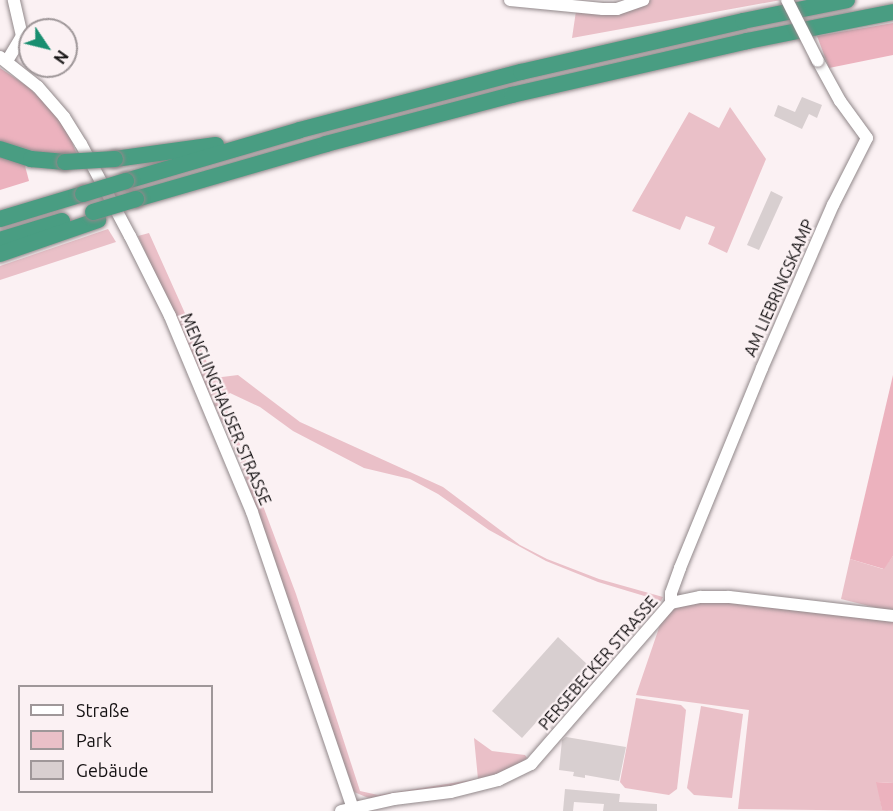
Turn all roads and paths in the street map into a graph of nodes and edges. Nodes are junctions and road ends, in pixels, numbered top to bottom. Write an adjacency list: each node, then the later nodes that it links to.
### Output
1 (14, 0): 7 (street)
2 (510, 0): 3 (street)
3 (643, 0)
4 (787, 0): 14 (street, AM LIEBRINGSKAMP, bridge)
5 (847, 0): 8 (highway)
6 (893, 12): 10 (highway, bridge)
7 (4, 59): 16 (street, MENGLINGHAUSER STRASSE)
8 (300, 130): 9 (highway, bridge); 11 (highway, bridge)
9 (0, 149)
10 (95, 216): 12 (highway); 13 (highway)
11 (0, 219)
12 (0, 240)
13 (0, 254)
14 (671, 603): 15 (street, PERSEBECKER STRASSE); 16 (street, PERSEBECKER STRASSE)
15 (893, 616)
16 (349, 810)

